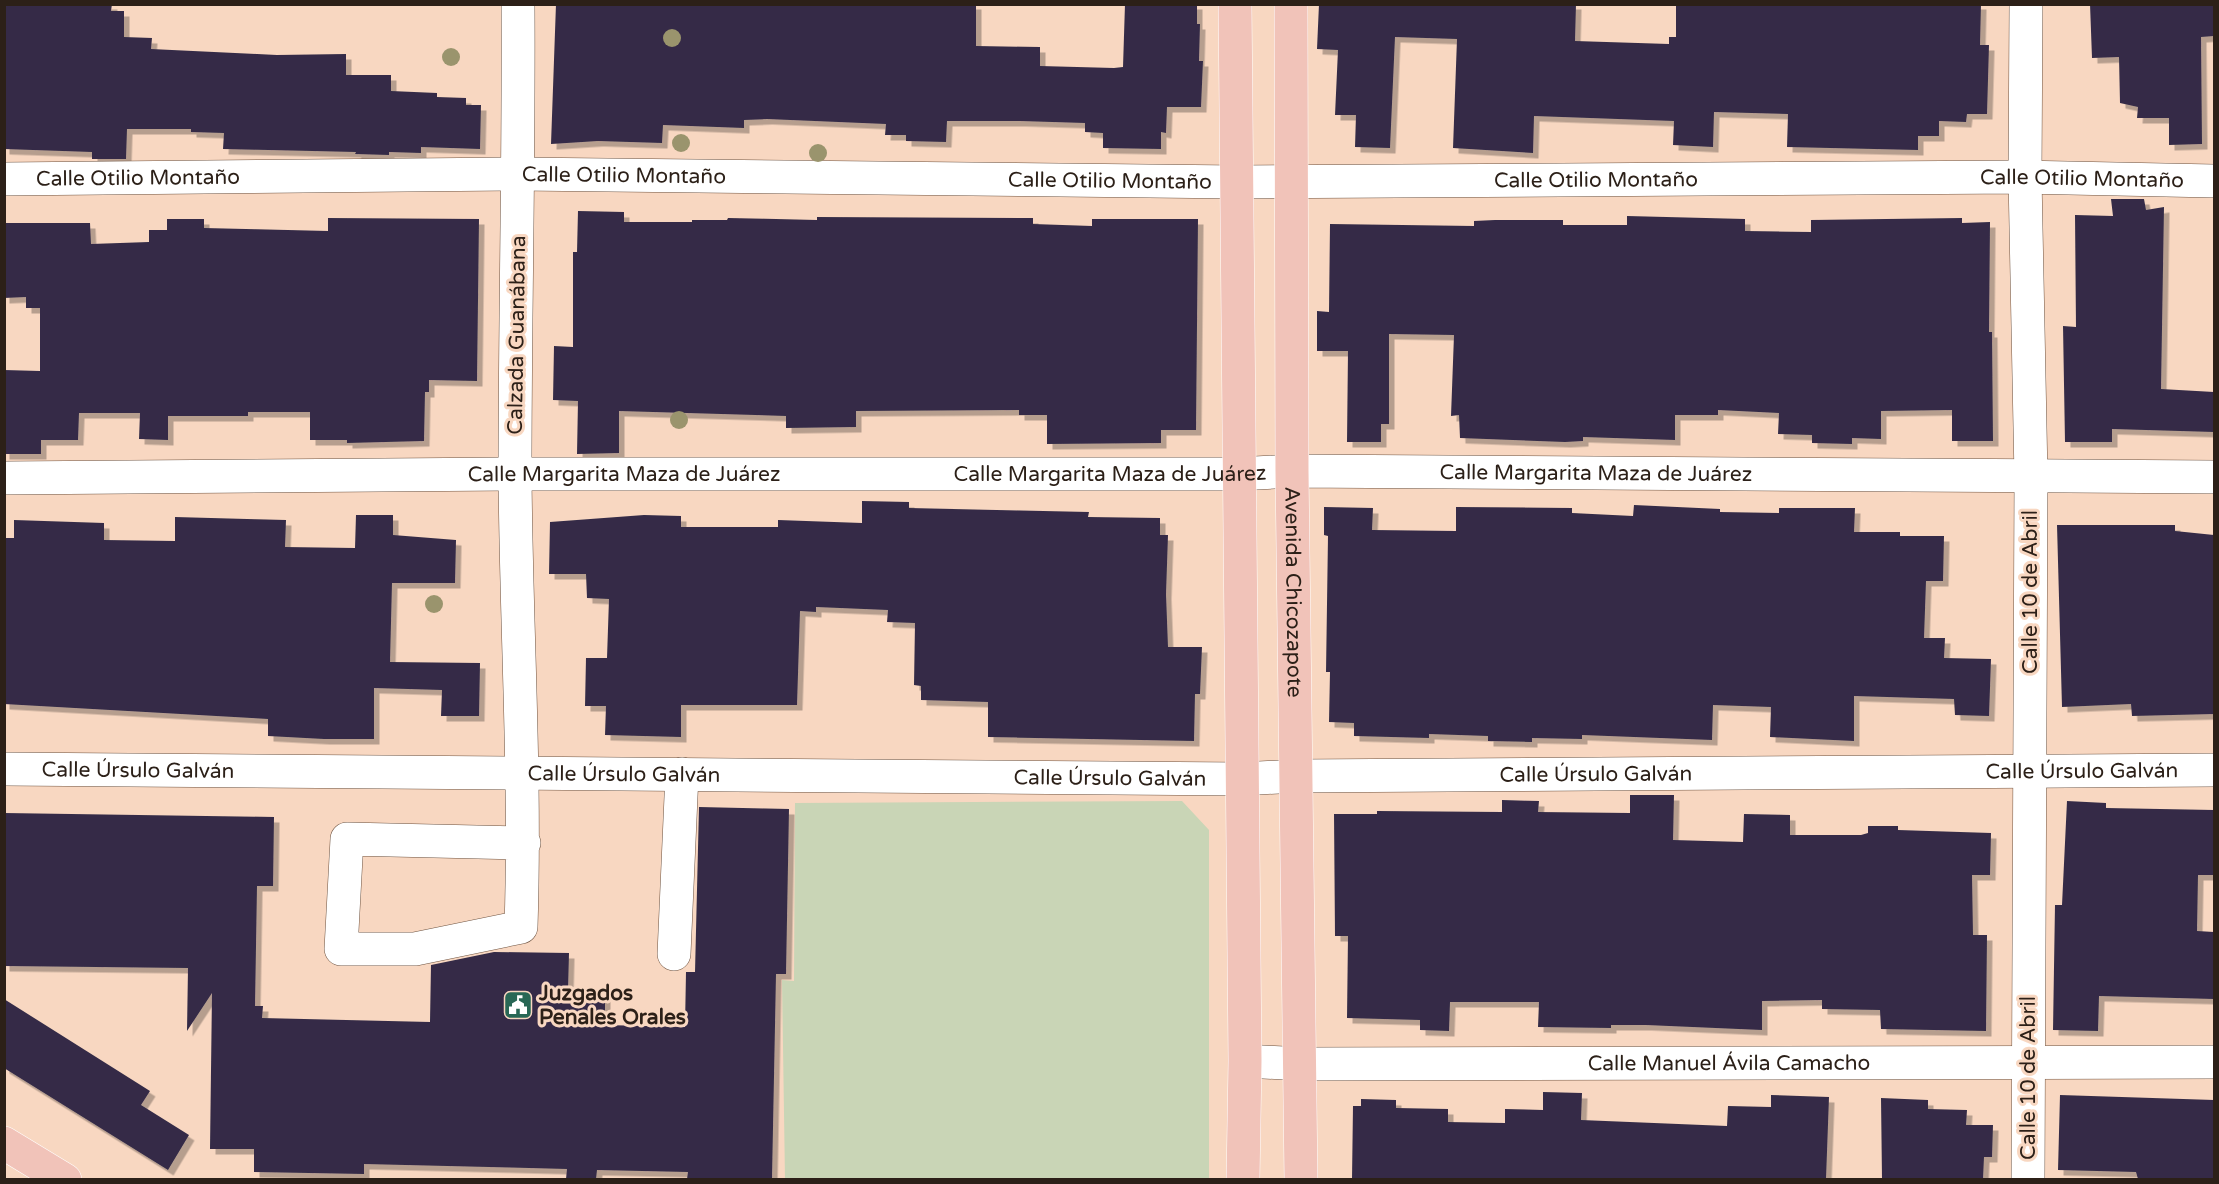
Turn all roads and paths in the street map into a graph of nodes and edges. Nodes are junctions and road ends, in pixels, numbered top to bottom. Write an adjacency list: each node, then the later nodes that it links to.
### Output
1 (518, 4): 5 (street, Calzada Guanábana)
2 (1235, 4): 10 (main road)
3 (1291, 4): 8 (main road, Avenida Chicozapote)
4 (2026, 4): 6 (street, Calle 10 de Abril)
5 (519, 174): 7 (street, Calle Otilio Montaño); 10 (street, Calle Otilio Montaño); 12 (street, Calzada Guanábana)
6 (2025, 177): 8 (street, Calle Otilio Montaño); 9 (street, Calle Otilio Montaño); 14 (street, Calle 10 de Abril)
7 (4, 178)
8 (1290, 181): 10 (street, Calle Otilio Montaño); 11 (main road, Avenida Chicozapote)
9 (2214, 181)
10 (1237, 182): 13 (main road)
11 (1292, 471): 13 (street, Calle Margarita Maza de Juárez); 14 (street, Calle Margarita Maza de Juárez); 22 (main road, Avenida Chicozapote)
12 (515, 474): 13 (street, Calle Margarita Maza de Juárez); 16 (street, Calle Margarita Maza de Juárez); 20 (street, Calzada Guanábana)
13 (1238, 474): 23 (main road)
14 (2031, 477): 15 (street, Calle Margarita Maza de Juárez); 18 (street, Calle 10 de Abril)
15 (2214, 477)
16 (4, 478)
17 (4, 769): 20 (street, Calle Úrsulo Galván)
18 (2028, 771): 19 (street, Calle Úrsulo Galván); 22 (street, Calle Úrsulo Galván); 27 (street, Calle 10 de Abril)
19 (2214, 771)
20 (524, 773): 21 (street, Calle Úrsulo Galván); 24 (street, Calzada Guanábana)
21 (682, 774): 23 (street, Calle Úrsulo Galván); 25 (street)
22 (1297, 776): 23 (street, Calle Úrsulo Galván); 29 (main road, Avenida Chicozapote)
23 (1241, 779): 26 (main road)
24 (524, 843): 24 (street, Calzada Guanábana)
25 (674, 954)
26 (1245, 1061): 29 (street, Calle Manuel Ávila Camacho); 32 (main road)
27 (2028, 1061): 28 (street, Calle Manuel Ávila Camacho); 29 (street, Calle Manuel Ávila Camacho); 34 (street, Calle 10 de Abril)
28 (2214, 1062)
29 (1302, 1064): 33 (main road, Avenida Chicozapote)
30 (4, 1143): 31 (main road)
31 (65, 1179)
32 (1243, 1179)
33 (1301, 1179)
34 (2028, 1179)

